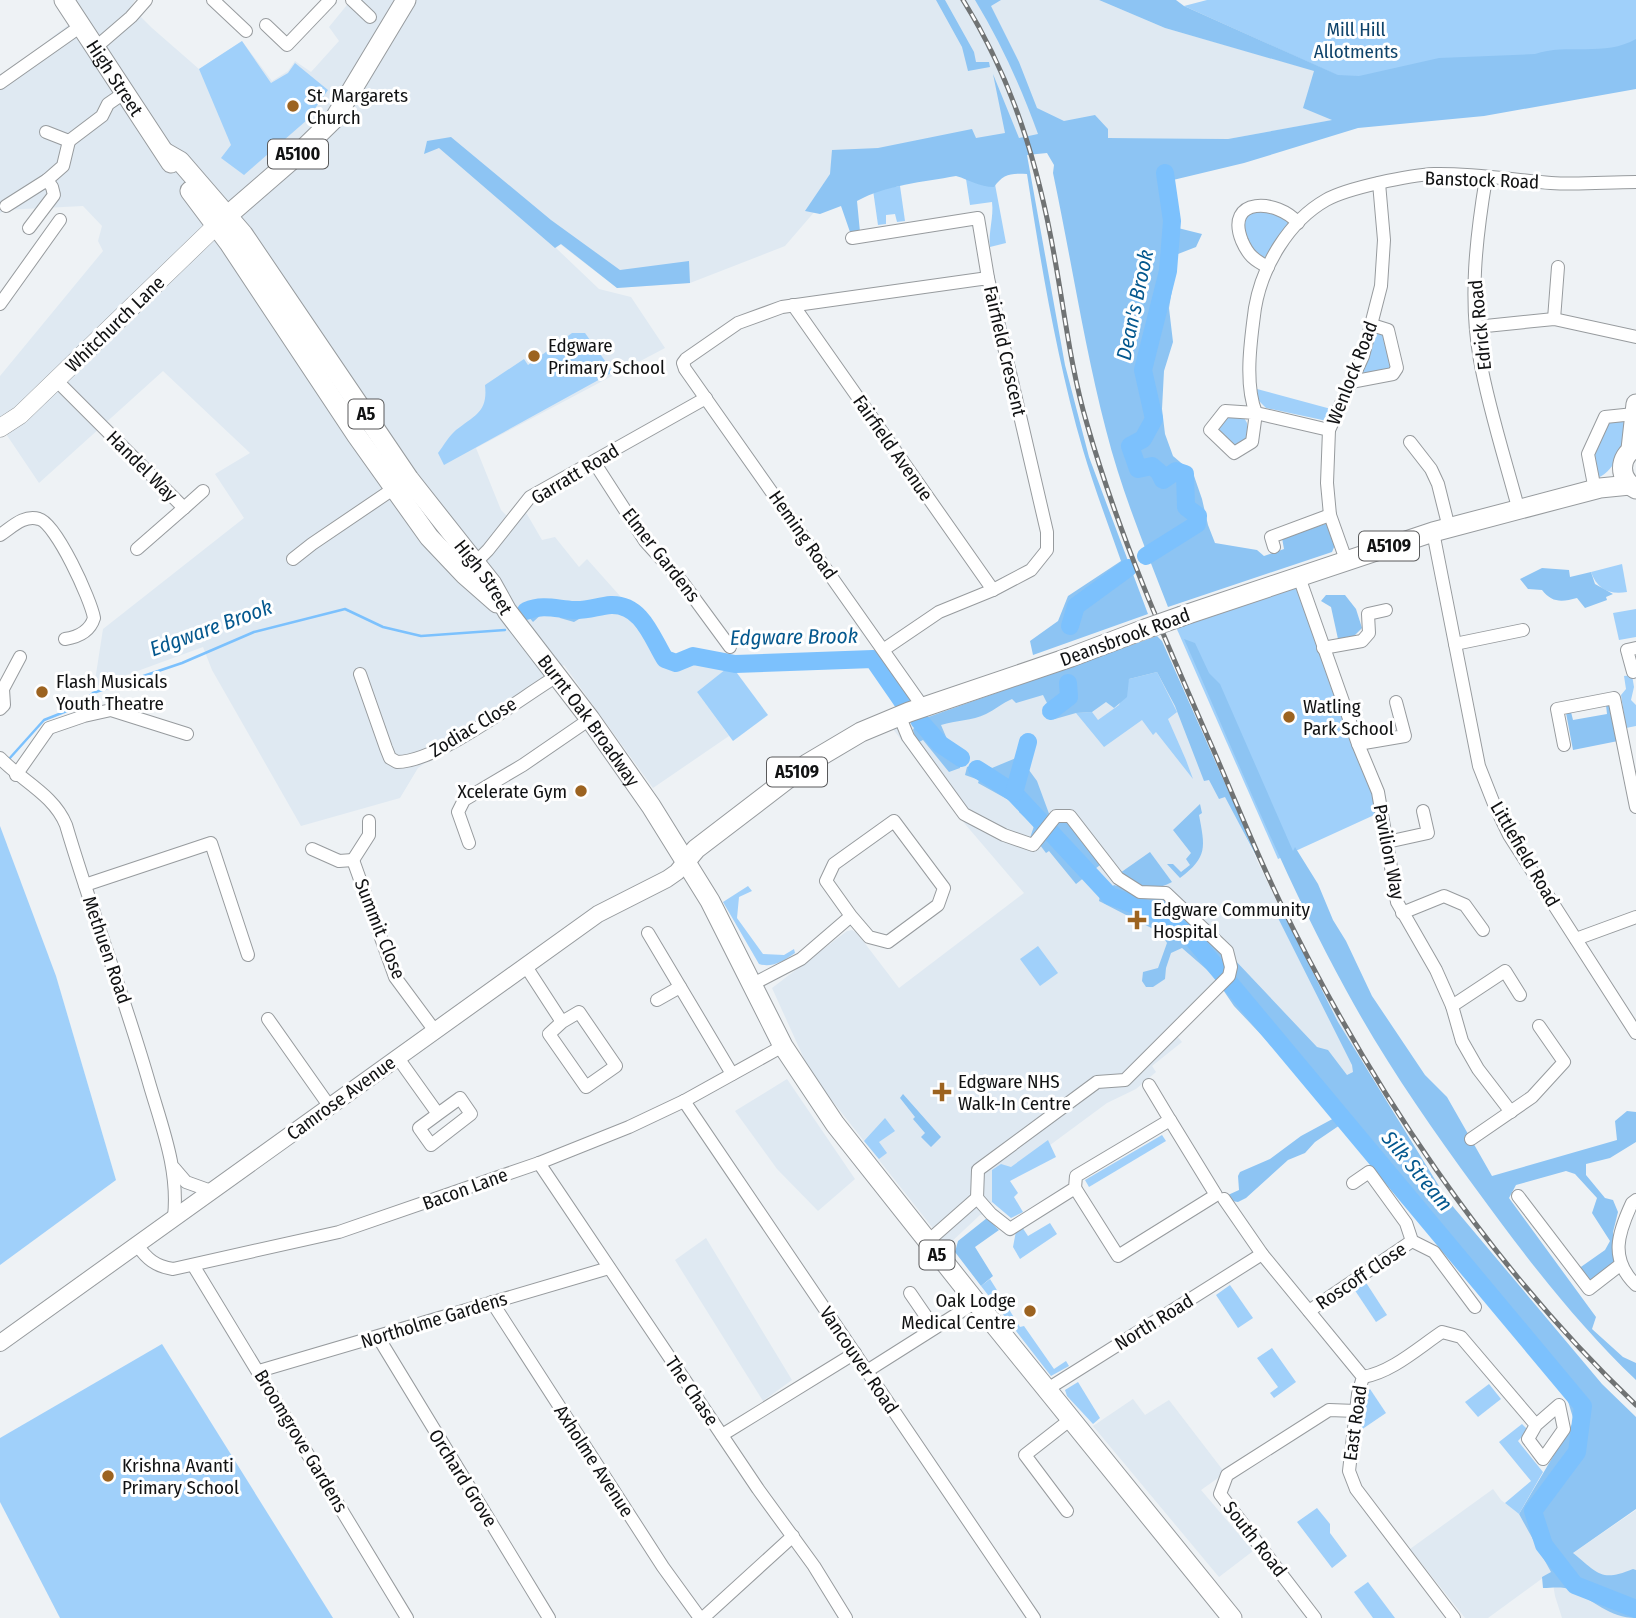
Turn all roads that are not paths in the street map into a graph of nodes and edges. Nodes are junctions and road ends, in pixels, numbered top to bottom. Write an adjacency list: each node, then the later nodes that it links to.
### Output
1 (64, 0): 9 (main road, High Street / A5)
2 (146, 0): 11 (street)
3 (214, 0): 10 (street)
4 (330, 0): 8 (street)
5 (352, 0): 7 (street)
6 (406, 0): 22 (main road, A5100)
7 (370, 17)
8 (265, 25)
9 (81, 26): 11 (main road, High Street / A5); 12 (street)
10 (246, 32)
11 (95, 48): 13 (main road, High Street / A5)
12 (0, 83)
13 (124, 93): 15 (street); 22 (main road, High Street / A5)
14 (46, 132): 15 (street)
15 (69, 141): 17 (street)
16 (1486, 178): 18 (street, Banstock Road); 19 (street, Banstock Road); 33 (street, Edrick Road)
17 (47, 180): 20 (street); 24 (street)
18 (1636, 181)
19 (1378, 183): 23 (street, Banstock Road); 32 (street, Wenlock Road)
20 (6, 206)
21 (60, 220): 29 (street)
22 (222, 221): 36 (main road, Whitchurch Lane); 46 (main road, High Street / A5)
23 (1298, 223): 26 (street, Banstock Road); 26 (street)
24 (29, 228)
25 (852, 238): 28 (street)
26 (1268, 267): 41 (street, Banstock Road)
27 (1558, 267): 31 (street)
28 (988, 278): 30 (street, Fairfield Crescent); 60 (street, Fairfield Crescent)
29 (0, 304)
30 (793, 305): 35 (street, Fairfield Crescent); 60 (street, Fairfield Avenue)
31 (1554, 318): 33 (street); 34 (street)
32 (1372, 325): 37 (street, Wenlock Road); 37 (street)
33 (1476, 327): 50 (street, Edrick Road)
34 (1636, 337)
35 (683, 363): 38 (street, Heming Road)
36 (56, 380): 40 (main road, Whitchurch Lane); 49 (street, Handel Way)
37 (1351, 382): 41 (street, Wenlock Road)
38 (706, 398): 44 (street, Garratt Road); 69 (street, Heming Road)
39 (1635, 409): 43 (main road); 47 (street)
40 (0, 428)
41 (1329, 430): 51 (street, Wenlock Road)
42 (1409, 442): 52 (street, Littlefield Road)
43 (1634, 448): 45 (main road)
44 (594, 462): 58 (street, Garratt Road); 66 (street, Elmer Gardens)
45 (1629, 480): 47 (main road, Deansbrook Road / A5109)
46 (401, 484): 56 (street); 58 (main road, High Street / A5)
47 (1598, 489): 50 (main road, Deansbrook Road / A5109)
48 (203, 491): 49 (street)
49 (184, 508): 55 (street, Handel Way)
50 (1519, 511): 52 (main road, Deansbrook Road / A5109)
51 (1330, 515): 54 (street); 57 (street, Wenlock Road)
52 (1441, 530): 57 (main road, Deansbrook Road / A5109); 65 (street, Littlefield Road)
53 (0, 535): 64 (street)
54 (1274, 547)
55 (137, 549)
56 (293, 559)
57 (1346, 560): 59 (main road, Deansbrook Road / A5109)
58 (470, 568): 62 (main road, High Street / A5)
59 (1298, 577): 67 (street, Pavilion Way); 75 (main road, Deansbrook Road / A5109, bridge)
60 (993, 590): 69 (street, Fairfield Crescent)
61 (1385, 610): 67 (street)
62 (507, 611): 73 (main road, Burnt Oak Broadway / A5)
63 (1524, 630): 65 (street)
64 (65, 639)
65 (1455, 644): 98 (street, Littlefield Road)
66 (730, 647)
67 (1323, 648): 80 (street, Pavilion Way)
68 (1636, 648): 71 (street)
69 (883, 650): 75 (street, Heming Road)
70 (20, 657): 76 (street)
71 (1633, 672)
72 (360, 674): 73 (street, Zodiac Close)
73 (557, 676): 78 (main road, Burnt Oak Broadway / A5)
74 (1396, 702): 80 (street)
75 (923, 707): 77 (main road, Deansbrook Road / A5109)
76 (0, 709)
77 (900, 715): 91 (main road, Deansbrook Road / A5109); 127 (street)
78 (590, 719): 88 (street); 91 (main road, Burnt Oak Broadway / A5)
79 (187, 734): 83 (street)
80 (1358, 744): 87 (street, Pavilion Way)
81 (1564, 746): 84 (street)
82 (0, 758): 83 (street, Methuen Road)
83 (16, 775): 92 (street, Methuen Road)
84 (1635, 799)
85 (1423, 811): 87 (street)
86 (369, 821): 90 (street, Summit Close)
87 (1387, 842): 93 (street, Pavilion Way)
88 (469, 843)
89 (312, 849): 90 (street, Summit Close)
90 (353, 860): 109 (street, Summit Close)
91 (686, 861): 100 (street, Camrose Avenue); 101 (main road, A5)
92 (85, 885): 99 (street); 122 (street, Methuen Road)
93 (1402, 913): 96 (street); 105 (street, Pavilion Way)
94 (851, 916): 94 (street); 101 (street)
95 (1636, 917): 98 (street)
96 (1483, 930)
97 (648, 933): 102 (street)
98 (1576, 939): 110 (street, Littlefield Road)
99 (248, 955)
100 (525, 965): 107 (street); 109 (street, Camrose Avenue)
101 (753, 984): 111 (main road, A5)
102 (680, 987): 104 (street); 113 (street)
103 (1520, 995): 105 (street)
104 (657, 1000)
105 (1452, 1006): 117 (street, Pavilion Way)
106 (268, 1019): 116 (street)
107 (562, 1022): 107 (street)
108 (1539, 1026): 117 (street)
109 (435, 1031): 112 (street, Camrose Avenue)
110 (1636, 1033)
111 (783, 1046): 113 (street, Bacon Lane); 132 (main road, A5)
112 (398, 1058): 116 (street, Camrose Avenue); 118 (street)
113 (732, 1074): 115 (street, Bacon Lane)
114 (1149, 1085): 119 (street)
115 (684, 1101): 121 (street, Bacon Lane); 147 (street, Vancouver Road)
116 (330, 1107): 125 (street, Camrose Avenue)
117 (1511, 1112): 120 (street)
118 (438, 1114)
119 (1170, 1120): 124 (street); 124 (street)
120 (1471, 1139)
121 (539, 1163): 135 (street, Bacon Lane); 137 (street, The Chase)
122 (174, 1168): 125 (street); 130 (street, Methuen Road)
123 (1353, 1183): 131 (street)
124 (1075, 1188): 127 (street)
125 (211, 1191): 130 (street, Camrose Avenue)
126 (1517, 1196): 136 (street)
127 (977, 1198): 132 (street)
128 (1224, 1199): 134 (street, East Road)
129 (1636, 1200): 136 (street)
130 (174, 1217): 133 (street, Camrose Avenue)
131 (1412, 1241): 142 (street); 143 (street, Roscoff Close)
132 (927, 1242): 141 (main road, A5)
133 (137, 1245): 135 (street, Bacon Lane); 146 (street, Camrose Avenue)
134 (1262, 1254): 143 (street, East Road); 151 (street, North Road)
135 (193, 1265): 148 (street, Broomgrove Gardens)
136 (1620, 1265): 138 (street)
137 (609, 1268): 140 (street, Northolme Gardens); 155 (street, The Chase)
138 (1636, 1285)
139 (910, 1293): 144 (street)
140 (492, 1302): 145 (street, Northolme Gardens); 160 (street, Axholme Avenue)
141 (976, 1303): 144 (street); 151 (main road, A5)
142 (1475, 1307)
143 (1309, 1311): 150 (street, East Road)
144 (934, 1328): 149 (street)
145 (378, 1337): 148 (street, Northolme Gardens); 159 (street, Orchard Grove)
146 (0, 1343)
147 (855, 1353): 149 (street, Vancouver Road); 155 (street)
148 (259, 1371): 158 (street, Broomgrove Gardens)
149 (867, 1371): 162 (street, Vancouver Road)
150 (1363, 1377): 152 (street, East Road); 154 (street)
151 (1046, 1390): 153 (main road, A5)
152 (1356, 1411): 164 (street, South Road); 165 (street, East Road)
153 (1071, 1419): 156 (street); 163 (main road, A5)
154 (1536, 1425)
155 (722, 1435): 157 (street, The Chase)
156 (1067, 1511)
157 (793, 1536): 160 (street); 161 (street, The Chase)
158 (407, 1618)
159 (549, 1618)
160 (701, 1618)
161 (846, 1618)
162 (1034, 1618)
163 (1232, 1618)
164 (1315, 1618)
165 (1454, 1618)

